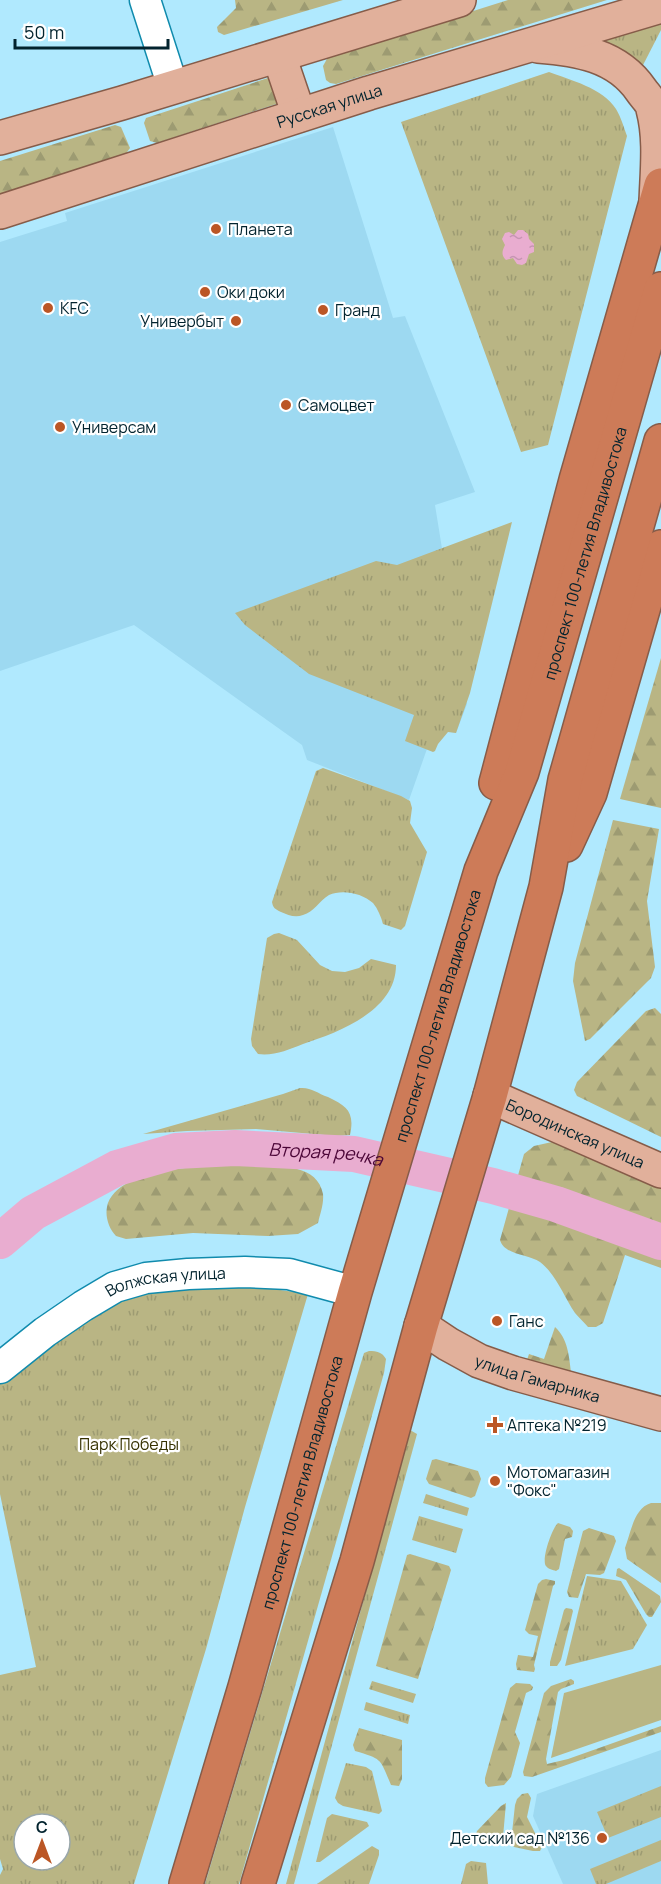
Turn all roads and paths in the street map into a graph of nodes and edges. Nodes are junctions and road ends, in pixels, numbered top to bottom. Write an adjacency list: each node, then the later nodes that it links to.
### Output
1 (145, 0): 6 (street)
2 (459, 0): 5 (main road)
3 (661, 6): 4 (main road, Русская улица)
4 (527, 45): 7 (main road, Русская улица); 9 (main road)
5 (279, 56): 6 (main road); 7 (main road)
6 (173, 87): 8 (main road)
7 (299, 115): 10 (main road, Русская улица)
8 (0, 138)
9 (659, 192): 14 (highway)
10 (0, 212)
11 (661, 290): 14 (highway, проспект 100-летия Владивостока)
12 (661, 441): 15 (highway)
13 (661, 547): 15 (highway)
14 (481, 871): 18 (highway, проспект 100-летия Владивостока)
15 (546, 887): 16 (highway)
16 (487, 1106): 17 (main road, Бородинская улица); 19 (highway)
17 (661, 1171)
18 (355, 1292): 20 (street, Волжская улица); 22 (highway, проспект 100-летия Владивостока)
19 (421, 1326): 21 (main road, улица Гамарника); 23 (highway)
20 (0, 1368)
21 (661, 1414)
22 (186, 1884)
23 (258, 1884)

